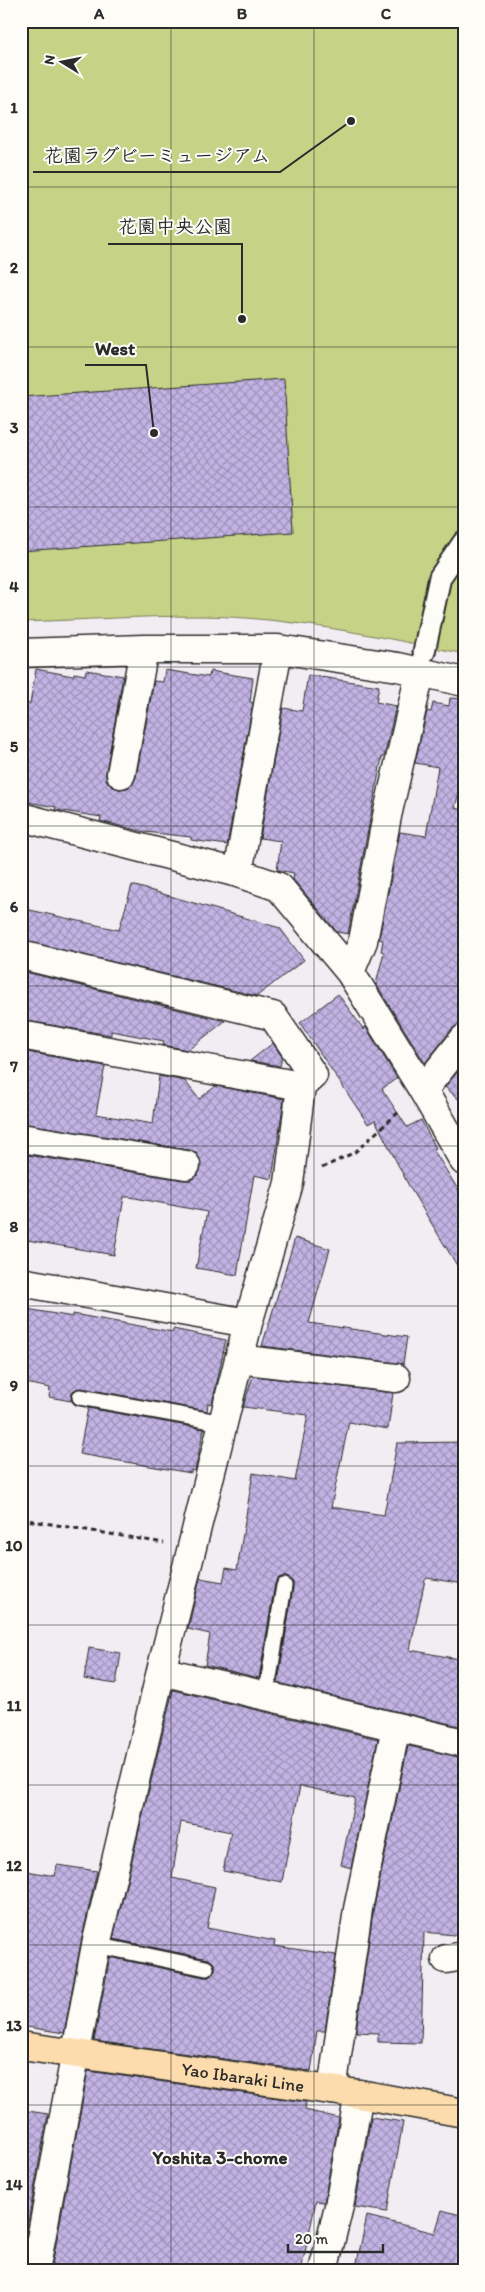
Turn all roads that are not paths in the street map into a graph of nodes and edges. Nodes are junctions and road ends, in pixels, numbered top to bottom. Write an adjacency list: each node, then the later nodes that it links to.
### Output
1 (464, 542): 5 (street)
2 (144, 648): 3 (street); 4 (street); 7 (street)
3 (278, 650): 5 (street); 9 (street)
4 (21, 653)
5 (422, 662): 6 (street); 11 (street)
6 (464, 682)
7 (121, 774)
8 (21, 817): 9 (street)
9 (238, 873): 11 (street)
10 (21, 954): 14 (street)
11 (350, 972): 15 (street)
12 (21, 1036): 14 (street)
13 (464, 1039): 15 (street)
14 (301, 1086): 20 (street)
15 (423, 1090): 17 (street)
16 (21, 1138): 18 (street)
17 (464, 1161)
18 (186, 1165)
19 (21, 1282): 20 (street)
20 (248, 1323): 21 (street)
21 (240, 1359): 22 (street); 24 (street)
22 (396, 1378)
23 (80, 1397): 24 (lane)
24 (223, 1423): 26 (street)
25 (284, 1586): 27 (lane)
26 (161, 1670): 27 (street); 30 (street)
27 (266, 1696): 28 (street)
28 (396, 1727): 29 (street); 34 (street)
29 (464, 1743)
30 (96, 1945): 31 (lane); 33 (street)
31 (206, 1968)
32 (21, 2046): 33 (main road, Yao Ibaraki Line)
33 (77, 2055): 34 (main road, Yao Ibaraki Line); 37 (street)
34 (332, 2090): 35 (main road, Yao Ibaraki Line)
35 (359, 2094): 36 (main road, Yao Ibaraki Line); 38 (street)
36 (464, 2113)
37 (35, 2271)
38 (323, 2271)

